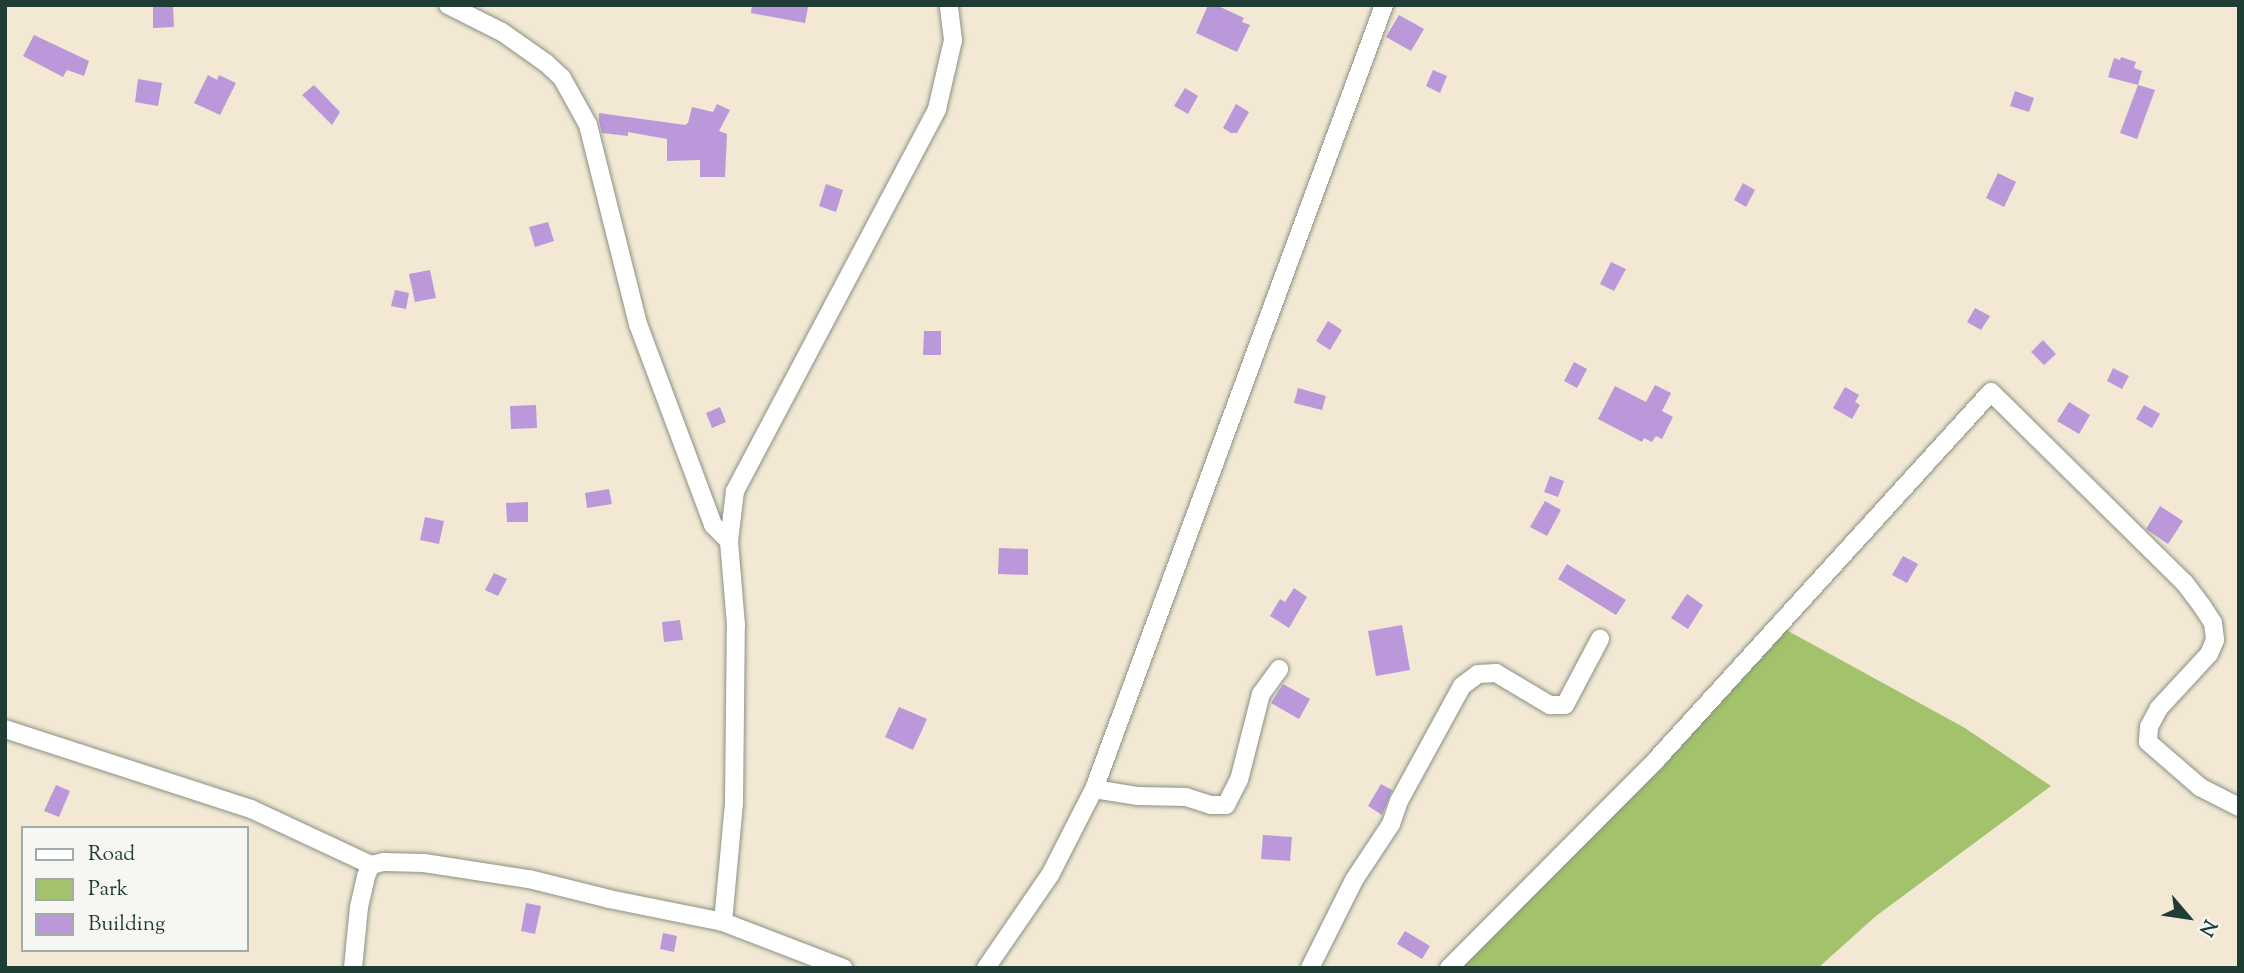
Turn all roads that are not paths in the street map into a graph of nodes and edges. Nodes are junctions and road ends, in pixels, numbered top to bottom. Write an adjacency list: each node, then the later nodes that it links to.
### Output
1 (448, 5): 4 (street)
2 (949, 5): 4 (street)
3 (1384, 5): 8 (street)
4 (729, 541): 11 (street)
5 (1600, 639): 15 (street)
6 (1279, 669): 8 (street)
7 (5, 729): 10 (street)
8 (1094, 789): 14 (street)
9 (2239, 807): 16 (street)
10 (371, 865): 11 (street); 12 (street)
11 (723, 922): 13 (street)
12 (353, 968)
13 (843, 968)
14 (986, 968)
15 (1310, 968)
16 (1449, 968)

